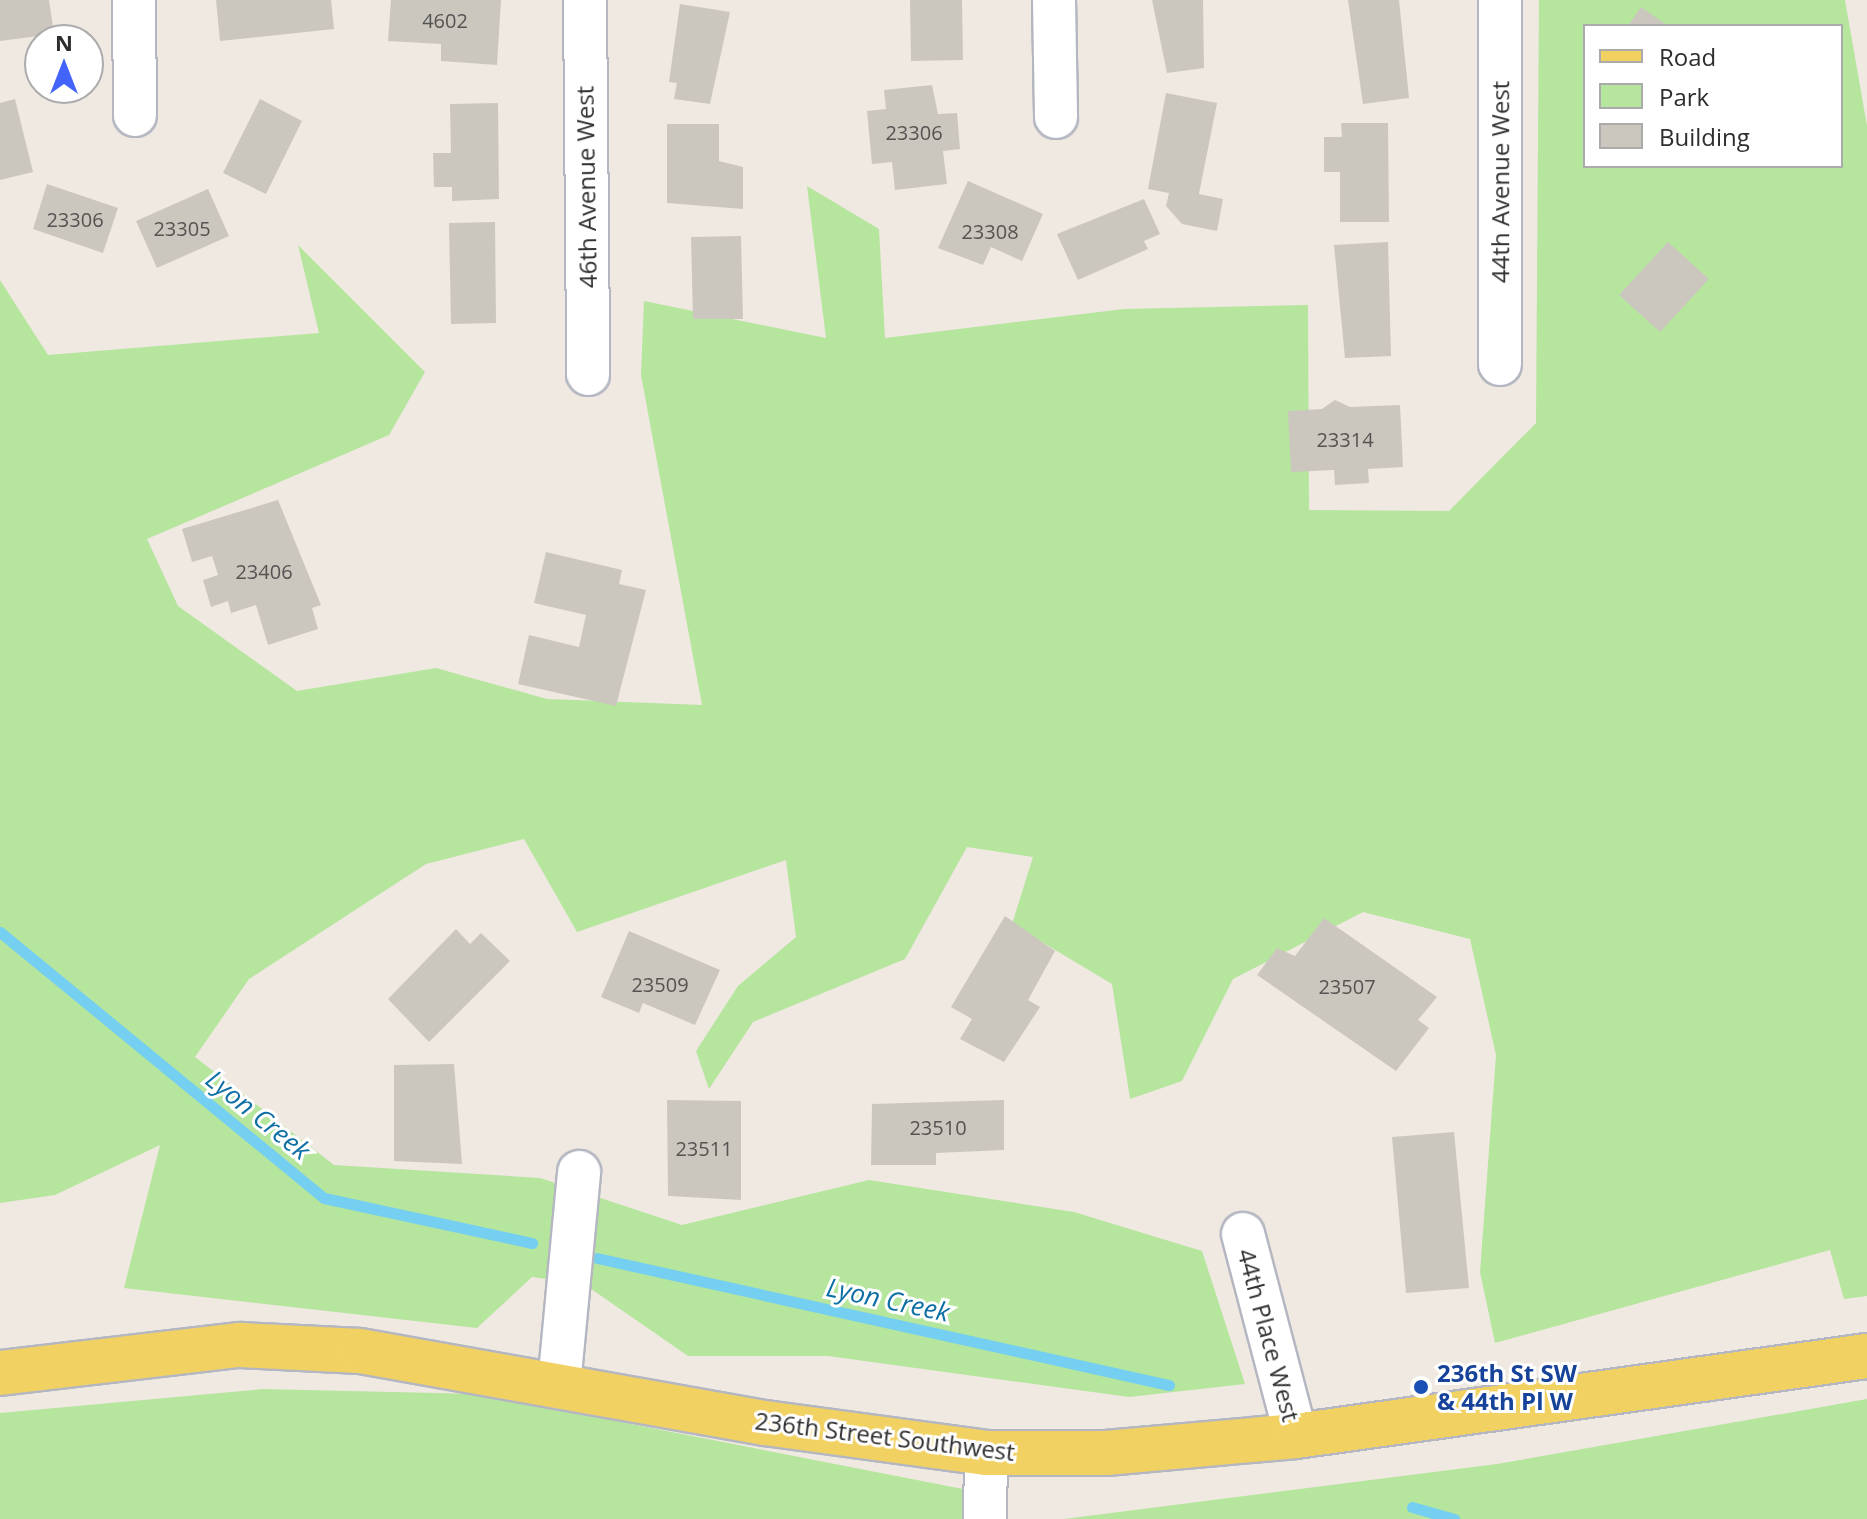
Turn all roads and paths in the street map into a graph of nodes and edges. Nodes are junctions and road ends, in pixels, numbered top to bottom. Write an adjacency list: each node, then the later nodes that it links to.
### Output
1 (134, 0): 5 (street)
2 (585, 0): 8 (street, 46th Avenue West)
3 (1054, 0): 6 (street)
4 (1500, 0): 7 (street, 44th Avenue West)
5 (135, 115)
6 (1056, 117)
7 (1500, 364)
8 (588, 374)
9 (579, 1172): 13 (street)
10 (1243, 1234): 14 (street, 44th Place West)
11 (1867, 1356): 14 (main road, 236th Street Southwest)
12 (0, 1373): 13 (main road, 236th Street Southwest)
13 (559, 1385): 15 (main road, 236th Street Southwest)
14 (1296, 1436): 15 (main road, 236th Street Southwest)
15 (986, 1453): 16 (street)
16 (985, 1519)

